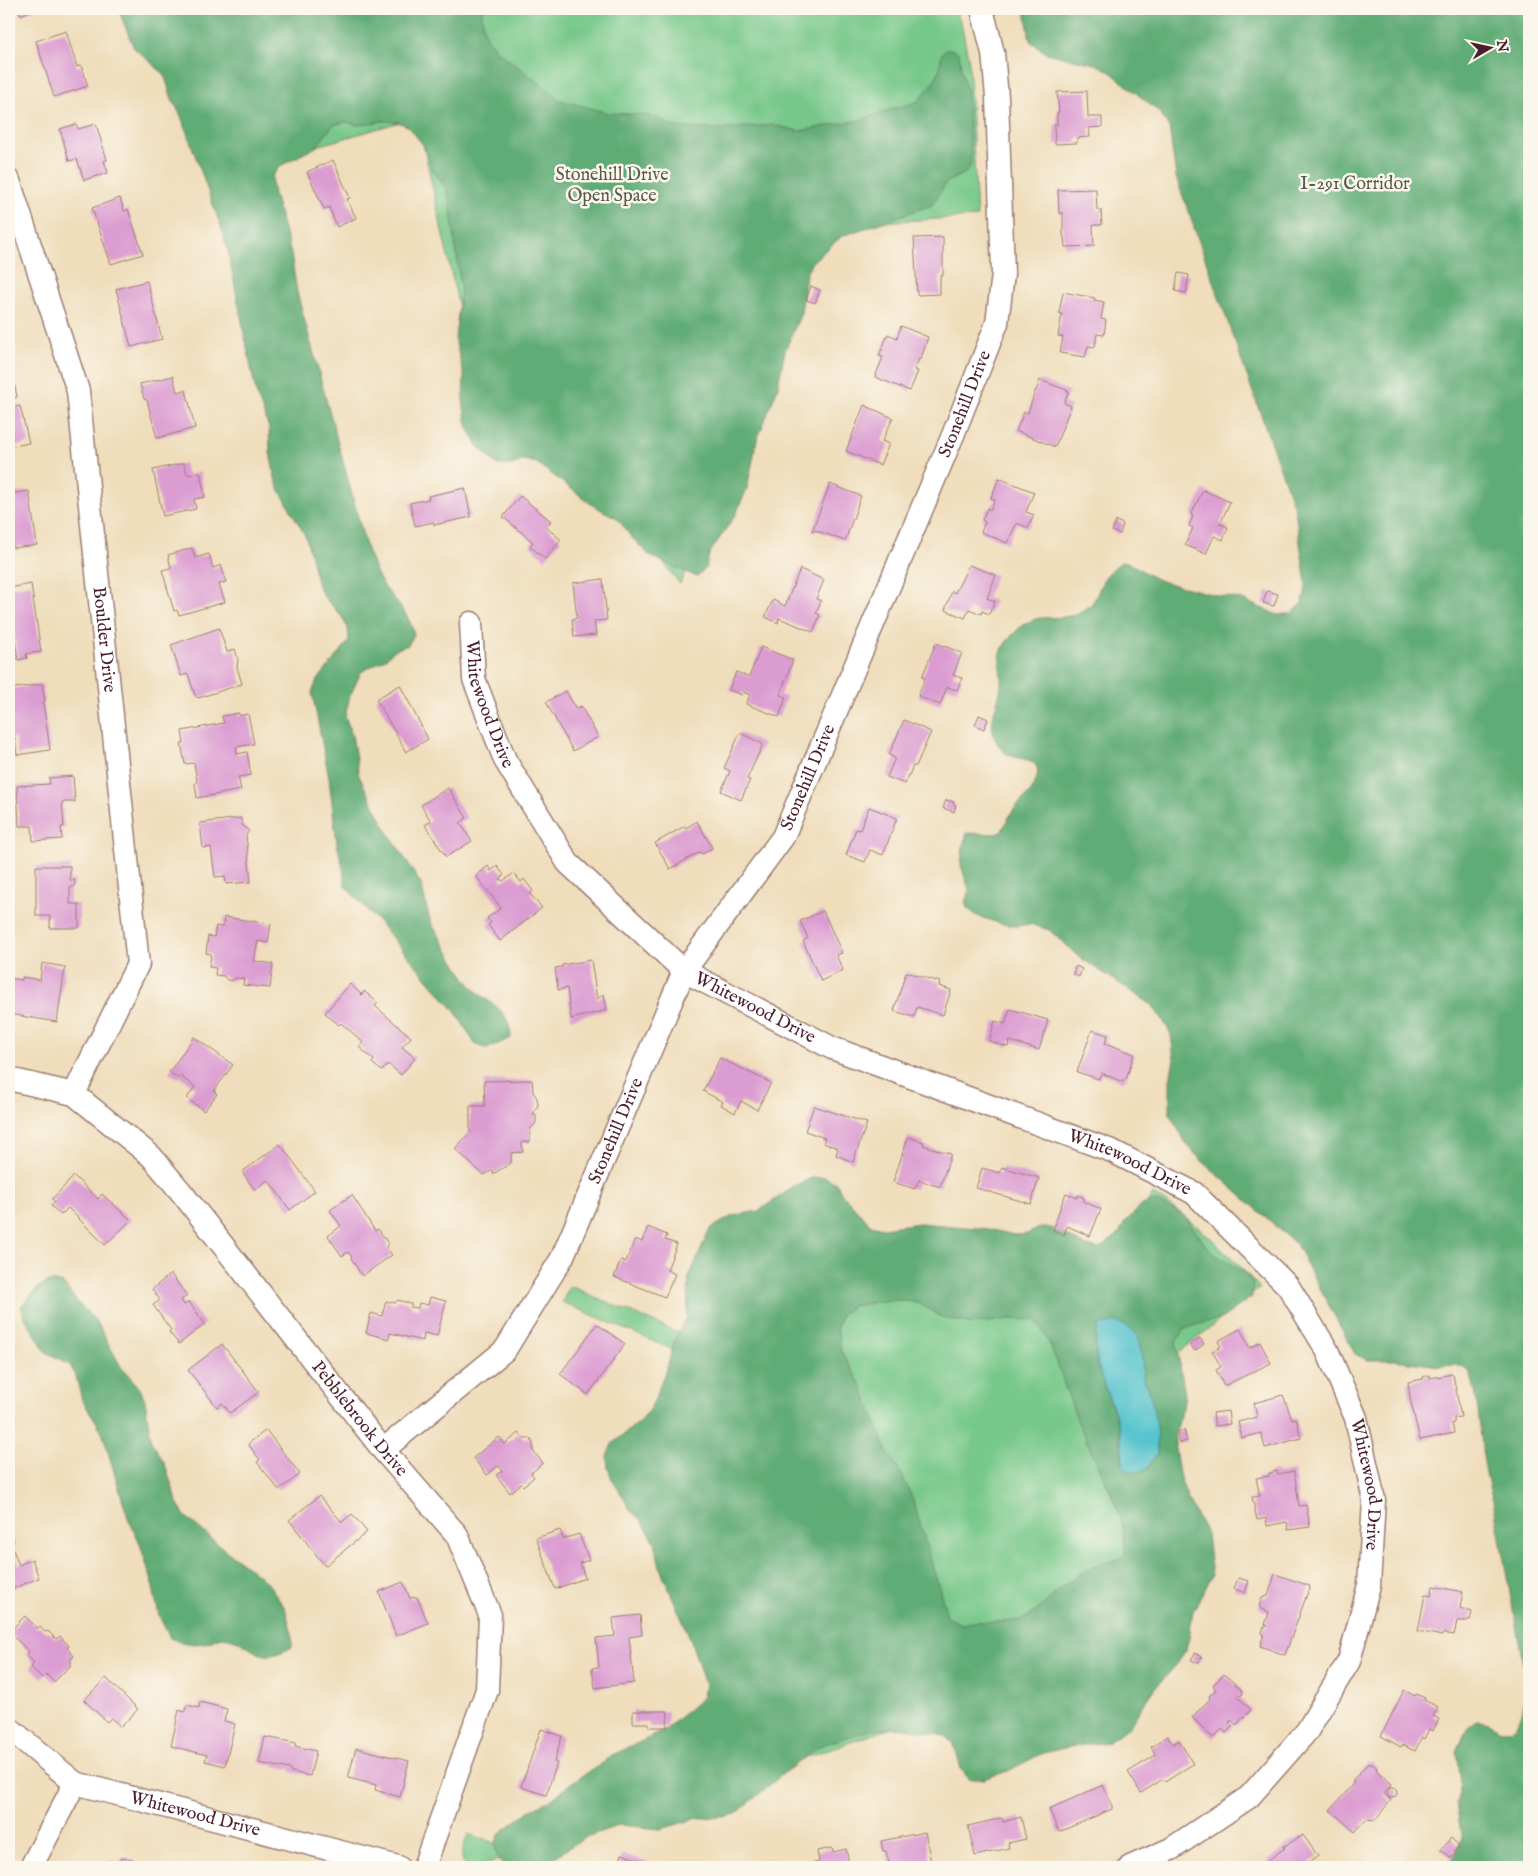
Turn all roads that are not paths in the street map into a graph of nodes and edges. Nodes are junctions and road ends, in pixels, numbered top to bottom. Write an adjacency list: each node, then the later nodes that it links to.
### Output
1 (982, 9): 4 (street, Stonehill Drive)
2 (9, 181): 6 (street, Boulder Drive)
3 (471, 623): 4 (street, Whitewood Drive)
4 (684, 971): 7 (street, Stonehill Drive); 13 (street, Whitewood Drive)
5 (9, 1079): 6 (street, Pebblebrook Drive)
6 (74, 1094): 7 (street, Pebblebrook Drive)
7 (383, 1450): 12 (street, Pebblebrook Drive)
8 (9, 1728): 9 (street, Whitewood Drive)
9 (75, 1783): 10 (street); 11 (street, Whitewood Drive)
10 (31, 1867)
11 (398, 1867)
12 (424, 1867)
13 (1130, 1867)

